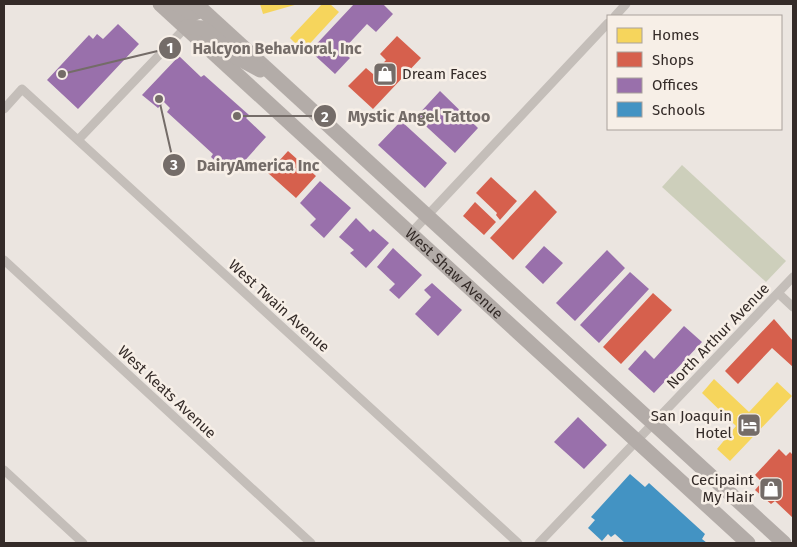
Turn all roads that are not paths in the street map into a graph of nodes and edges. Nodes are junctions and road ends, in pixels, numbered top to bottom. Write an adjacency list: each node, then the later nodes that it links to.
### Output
1 (160, 4): 7 (main road, West Shaw Avenue)
2 (177, 4): 4 (main road)
3 (626, 4): 5 (street)
4 (202, 6): 8 (main road, West Shaw Avenue)
5 (616, 15)
6 (607, 24): 11 (street)
7 (186, 27): 8 (main road); 10 (street); 12 (main road, West Shaw Avenue)
8 (277, 78): 11 (main road, West Shaw Avenue)
9 (4, 109): 10 (street, West Twain Avenue)
10 (78, 140): 22 (street, West Twain Avenue)
11 (427, 216): 12 (street); 17 (main road, West Shaw Avenue)
12 (410, 234): 18 (main road, West Shaw Avenue)
13 (4, 260): 21 (street, West Keats Avenue)
14 (793, 277): 15 (street, North Arthur Avenue)
15 (778, 293): 16 (street); 17 (street, North Arthur Avenue)
16 (793, 307)
17 (653, 424): 18 (street, North Arthur Avenue); 25 (main road, West Shaw Avenue)
18 (637, 441): 23 (street, North Arthur Avenue); 24 (main road, West Shaw Avenue)
19 (4, 470): 20 (street)
20 (84, 543)
21 (311, 543)
22 (518, 543)
23 (539, 543)
24 (748, 543)
25 (784, 543)

